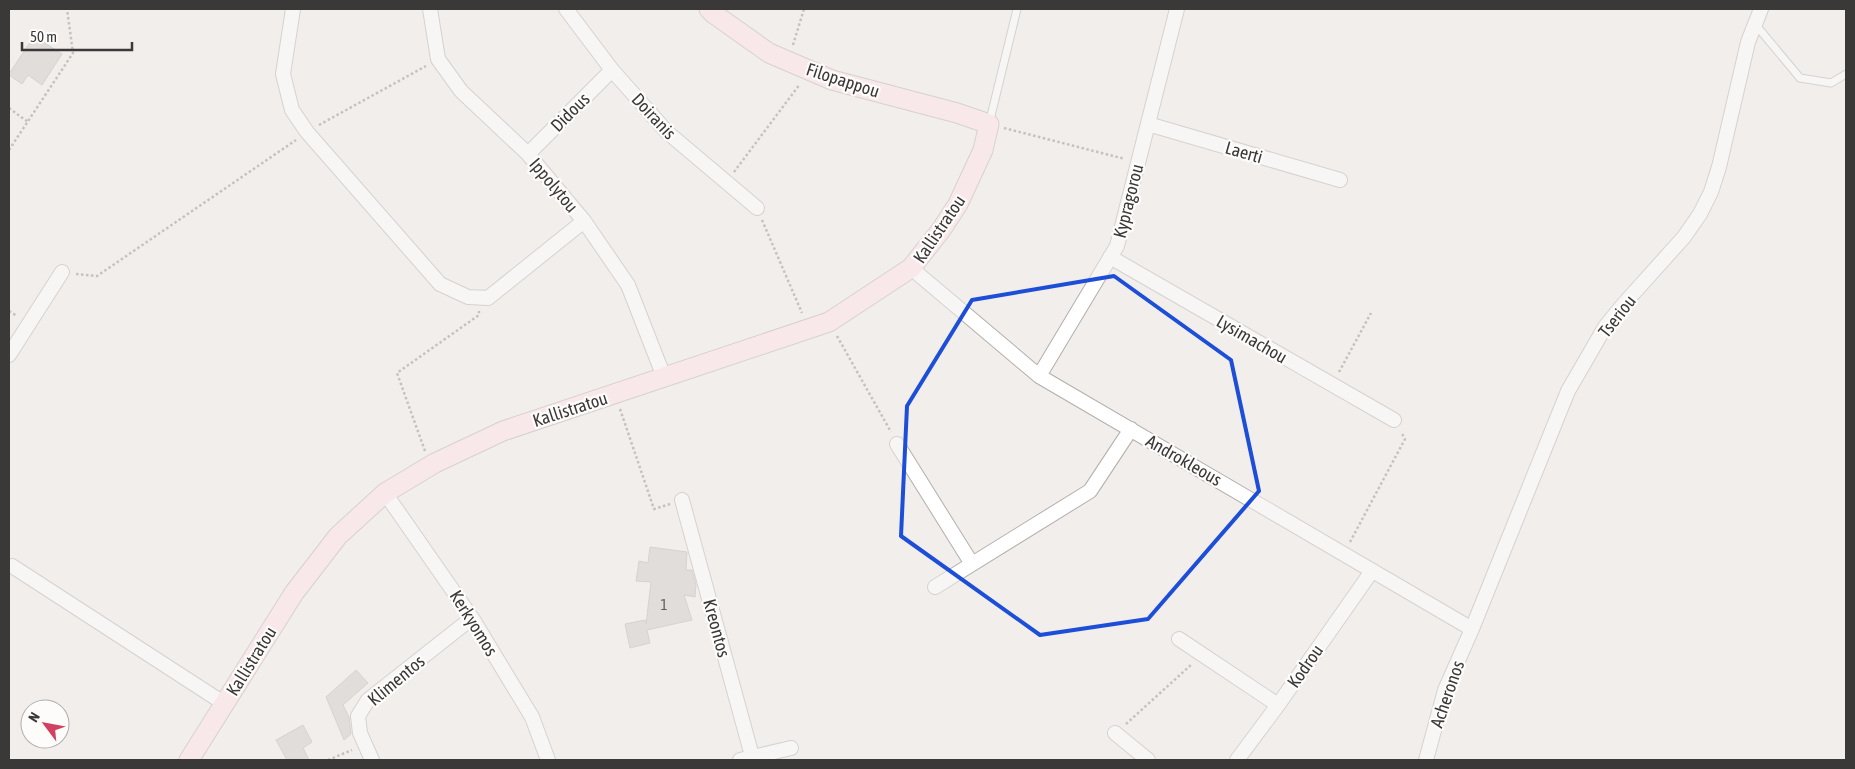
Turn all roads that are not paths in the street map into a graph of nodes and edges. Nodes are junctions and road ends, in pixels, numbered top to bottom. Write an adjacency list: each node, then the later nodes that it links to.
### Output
1 (292, 9): 16 (street)
2 (430, 9): 13 (street, Ippolytou)
3 (566, 9): 9 (street, Doiranis)
4 (709, 9): 11 (street, Filopappou)
5 (1017, 9): 11 (lane)
6 (1177, 9): 12 (street, Kypragorou)
7 (1761, 9): 8 (street, Tseriou)
8 (1754, 23): 10 (lane); 33 (street, Tseriou)
9 (612, 70): 13 (street, Didous); 15 (street, Doiranis)
10 (1846, 74)
11 (989, 124): 18 (street, Kallistratou)
12 (1148, 124): 14 (street, Laerti); 17 (street, Kypragorou)
13 (528, 154): 16 (street, Ippolytou)
14 (1340, 180)
15 (757, 208)
16 (584, 221): 22 (street, Ippolytou)
17 (1110, 257): 21 (street, Kypragorou); 23 (street, Lysimachou)
18 (911, 268): 21 (street, Androkleous); 22 (street, Kallistratou)
19 (62, 272): 20 (street)
20 (9, 355)
21 (1039, 376): 24 (street, Androkleous)
22 (664, 377): 26 (street, Kallistratou)
23 (1394, 420)
24 (1131, 430): 28 (street); 30 (street, Androkleous)
25 (897, 444): 28 (street)
26 (385, 493): 32 (street, Kerkyomos); 35 (street, Kallistratou)
27 (682, 500): 39 (street, Kreontos)
28 (972, 564): 31 (street)
29 (12, 566): 35 (street)
30 (1372, 571): 33 (street, Androkleous); 36 (street, Kodrou)
31 (935, 587)
32 (472, 618): 41 (street, Klimentos); 42 (street, Kerkyomos)
33 (1472, 630): 45 (street, Acheronos)
34 (1178, 639): 36 (street)
35 (225, 704): 40 (street, Kallistratou)
36 (1278, 705): 44 (street, Kodrou)
37 (1116, 733): 43 (street)
38 (791, 748): 39 (street)
39 (746, 758)
40 (189, 760)
41 (372, 760)
42 (548, 760)
43 (1148, 760)
44 (1237, 760)
45 (1426, 760)

